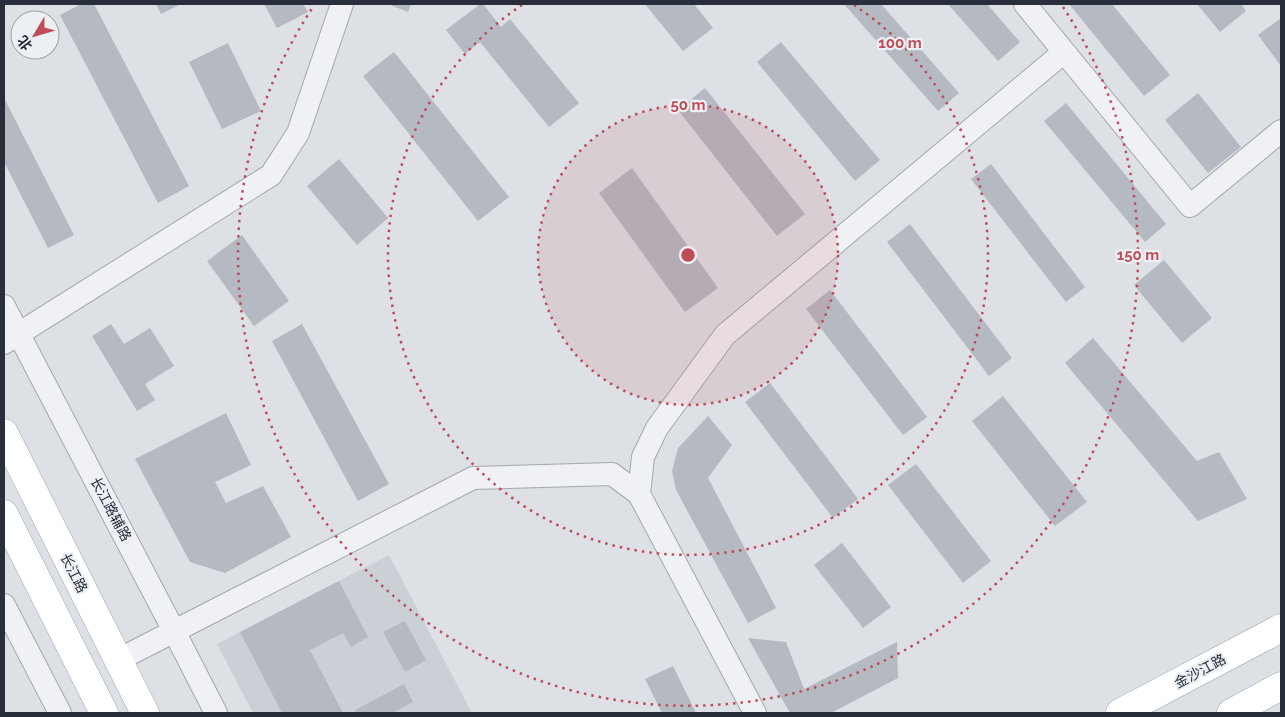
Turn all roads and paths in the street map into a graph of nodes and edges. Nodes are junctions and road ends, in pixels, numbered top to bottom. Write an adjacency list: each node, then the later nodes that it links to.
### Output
1 (342, 4): 6 (lane)
2 (1025, 4): 3 (lane)
3 (1064, 52): 4 (lane); 8 (lane)
4 (1281, 131)
5 (4, 306): 6 (lane, 长江路辅路)
6 (11, 338): 12 (lane, 长江路辅路)
7 (4, 433): 13 (main road, 长江路)
8 (639, 494): 12 (lane); 19 (lane)
9 (4, 514): 16 (main road)
10 (4, 604): 15 (lane)
11 (1281, 628): 20 (main road, 金沙江路)
12 (174, 631): 13 (lane); 18 (lane, 长江路辅路)
13 (118, 660): 17 (main road, 长江路)
14 (1281, 686): 21 (main road)
15 (60, 713)
16 (104, 713)
17 (145, 713)
18 (216, 713)
19 (754, 713)
20 (1120, 713)
21 (1231, 713)

